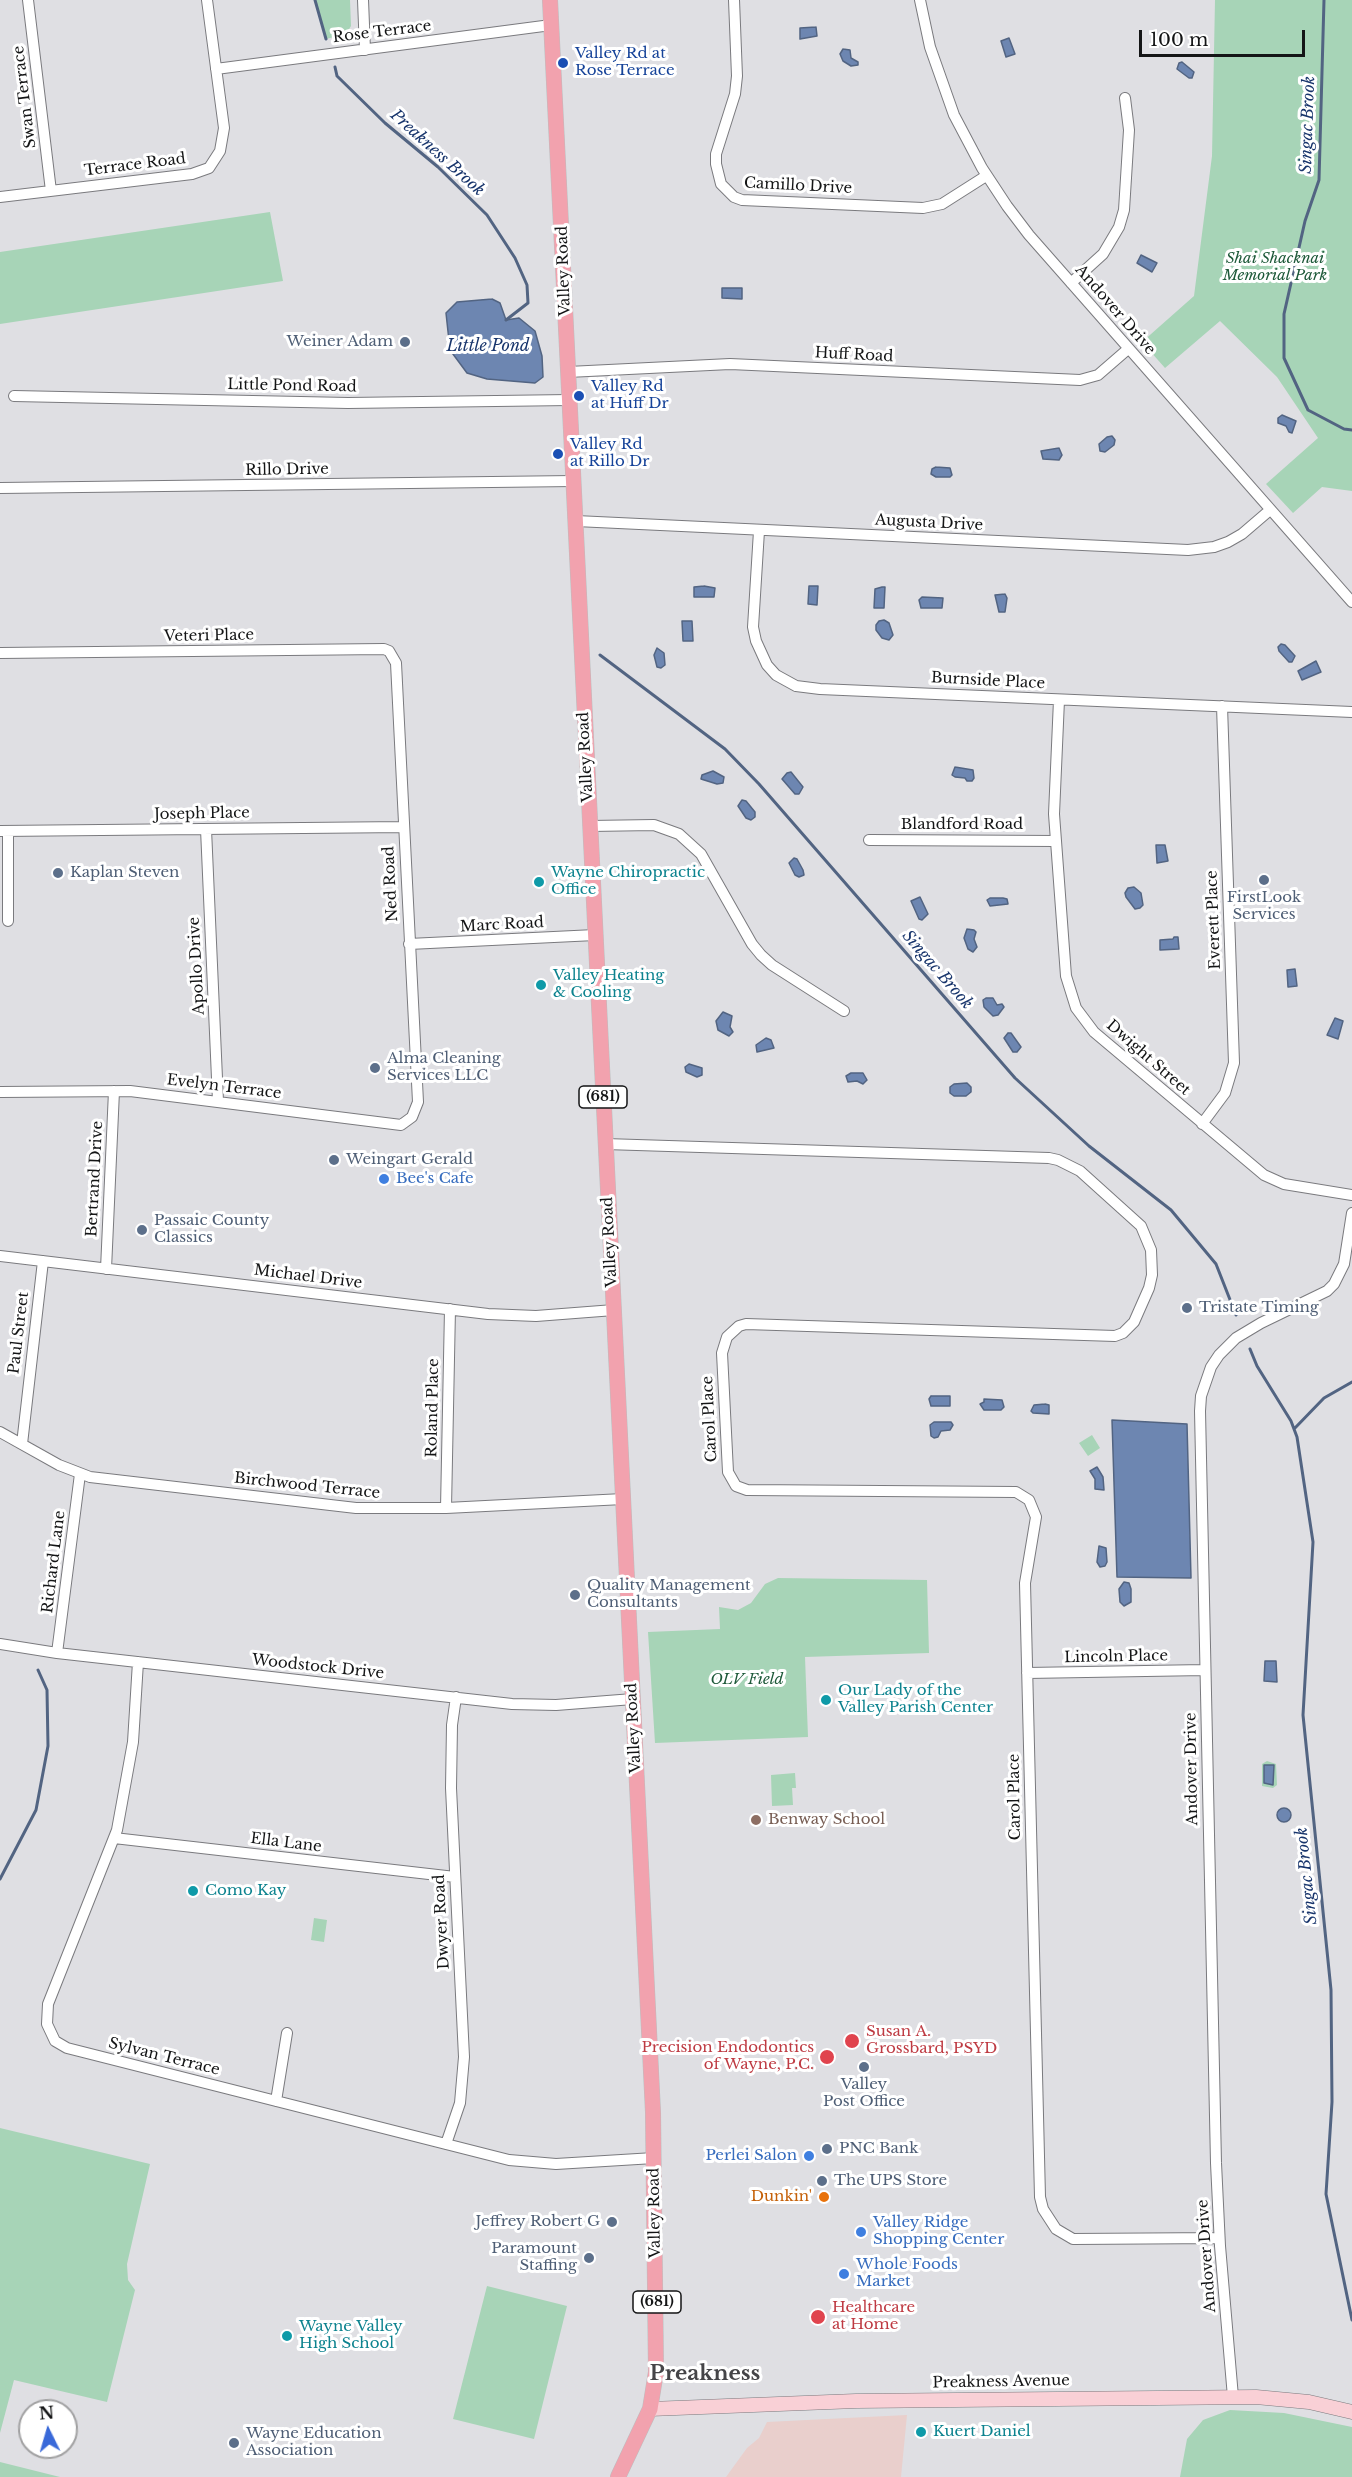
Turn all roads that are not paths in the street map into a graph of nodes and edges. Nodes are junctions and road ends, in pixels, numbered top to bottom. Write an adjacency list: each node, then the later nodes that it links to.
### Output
1 (28, 0): 12 (street, Swan Terrace)
2 (207, 0): 9 (street, Terrace Road)
3 (363, 0): 8 (street)
4 (550, 0): 7 (main road, Valley Road / (681))
5 (734, 0): 11 (street, Camillo Drive)
6 (920, 0): 11 (street, Andover Drive)
7 (552, 26): 8 (street, Rose Terrace); 16 (main road, Valley Road / (681))
8 (365, 50): 9 (street, Rose Terrace)
9 (216, 69): 12 (street, Terrace Road)
10 (1125, 98): 14 (street)
11 (986, 176): 14 (street, Andover Drive)
12 (51, 191): 13 (street, Terrace Road)
13 (0, 197)
14 (1071, 283): 15 (street, Andover Drive)
15 (1128, 349): 16 (street, Huff Road); 21 (street, Andover Drive)
16 (568, 372): 18 (main road, Valley Road / (681))
17 (14, 396): 18 (street, Little Pond Road)
18 (570, 400): 19 (main road, Valley Road / (681))
19 (574, 481): 20 (street, Rillo Drive); 22 (main road, Valley Road / (681))
20 (0, 488)
21 (1270, 510): 23 (street, Augusta Drive); 24 (street, Andover Drive)
22 (576, 521): 23 (street, Augusta Drive); 30 (main road, Valley Road / (681))
23 (759, 531): 27 (street, Burnside Place)
24 (1352, 602)
25 (0, 653): 26 (street, Veteri Place)
26 (397, 677): 31 (street, Ned Road)
27 (1059, 700): 28 (street, Burnside Place); 35 (street, Dwight Street)
28 (1222, 706): 29 (street, Burnside Place); 44 (street, Everett Place)
29 (1352, 712)
30 (590, 826): 37 (main road, Valley Road / (681)); 39 (street)
31 (404, 827): 32 (street, Joseph Place); 38 (street, Ned Road)
32 (206, 829): 33 (street, Joseph Place); 43 (street, Apollo Drive)
33 (4, 831): 36 (street)
34 (869, 840): 35 (street, Blandford Road)
35 (1056, 841): 44 (street, Dwight Street)
36 (8, 921)
37 (595, 935): 38 (street, Marc Road); 45 (main road, Valley Road / (681))
38 (409, 944): 40 (street, Ned Road)
39 (844, 1011)
40 (417, 1089): 43 (street, Evelyn Terrace)
41 (114, 1091): 42 (street, Evelyn Terrace); 43 (street, Evelyn Terrace); 50 (street, Bertrand Drive)
42 (0, 1092)
43 (218, 1101)
44 (1202, 1124): 46 (street, Dwight Street)
45 (605, 1144): 52 (main road, Valley Road / (681)); 62 (street, Carol Place)
46 (1352, 1195)
47 (1352, 1213): 61 (street, Andover Drive)
48 (0, 1256): 49 (street, Michael Drive)
49 (43, 1261): 50 (street, Michael Drive); 54 (street, Paul Street)
50 (106, 1269): 51 (street, Michael Drive)
51 (450, 1309): 52 (street, Michael Drive); 57 (street, Roland Place)
52 (614, 1310): 56 (main road, Valley Road / (681))
53 (0, 1432): 54 (street, Birchwood Terrace)
54 (22, 1444): 55 (street, Birchwood Terrace)
55 (80, 1474): 57 (street, Birchwood Terrace); 59 (street, Richard Lane)
56 (623, 1499): 57 (street, Birchwood Terrace); 64 (main road, Valley Road / (681))
57 (446, 1508)
58 (0, 1644): 59 (street, Woodstock Drive)
59 (57, 1653): 60 (street, Woodstock Drive)
60 (138, 1662): 63 (street, Woodstock Drive); 65 (street, Sylvan Terrace)
61 (1205, 1670): 62 (street, Lincoln Place); 71 (street, Andover Drive)
62 (1027, 1673): 71 (street, Carol Place)
63 (456, 1697): 64 (street, Woodstock Drive); 66 (street, Dwyer Road)
64 (633, 1699): 70 (main road, Valley Road / (681))
65 (114, 1838): 66 (street, Ella Lane); 68 (street, Sylvan Terrace)
66 (455, 1877): 69 (street, Dwyer Road)
67 (287, 2033): 68 (street)
68 (276, 2101): 69 (street, Sylvan Terrace)
69 (446, 2144): 70 (street, Sylvan Terrace)
70 (654, 2158): 73 (main road, Valley Road / (681))
71 (1219, 2238): 72 (street, Andover Drive)
72 (1233, 2397): 73 (main road, Preakness Avenue); 74 (main road, Preakness Avenue)
73 (650, 2409): 75 (main road, Valley Road / (681))
74 (1352, 2412)
75 (618, 2477)

